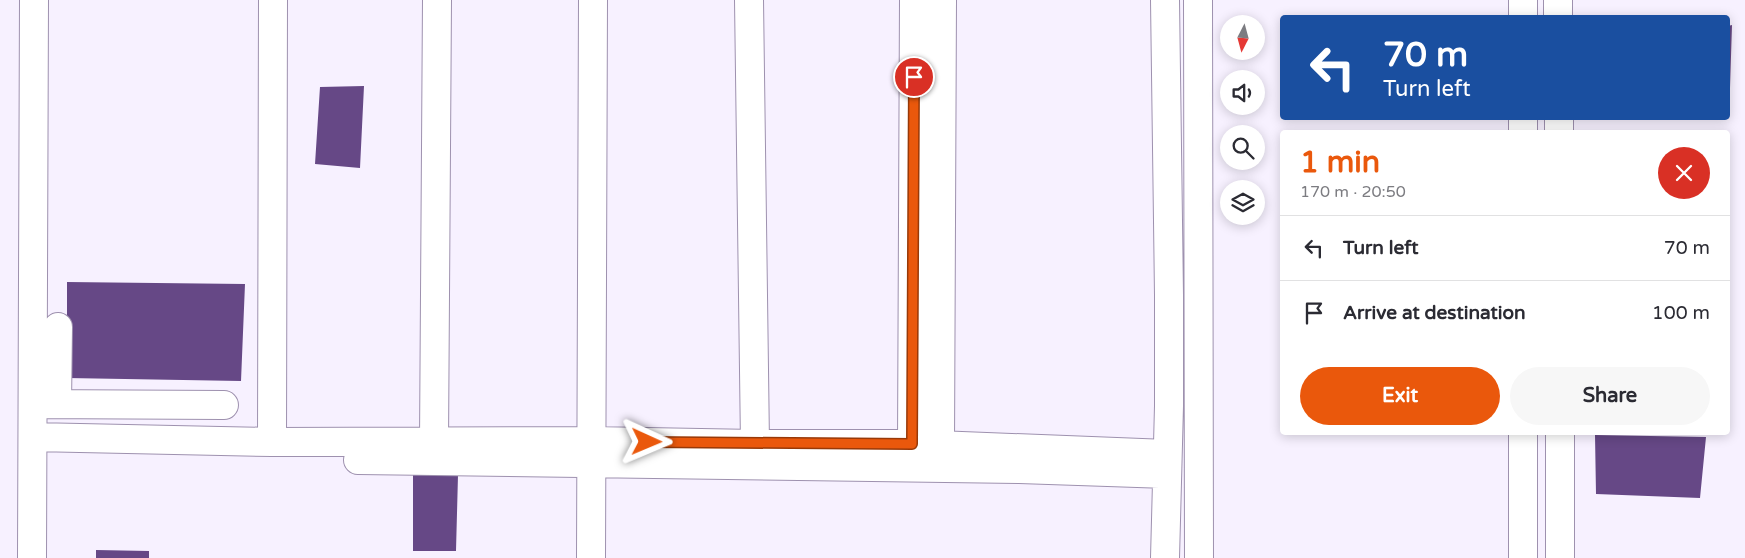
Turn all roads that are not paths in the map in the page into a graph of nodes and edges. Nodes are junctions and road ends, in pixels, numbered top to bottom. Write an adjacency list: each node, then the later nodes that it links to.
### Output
1 (34, 0): 15 (street)
2 (273, 0): 19 (street)
3 (437, 0): 20 (street)
4 (593, 0): 25 (street)
5 (749, 0): 21 (street)
6 (914, 0): 22 (street)
7 (942, 0): 24 (street)
8 (1165, 0): 26 (street)
9 (1198, 0): 30 (street)
10 (1523, 0): 12 (street)
11 (1558, 0): 13 (street)
12 (1523, 15)
13 (1558, 15)
14 (58, 327): 15 (street)
15 (45, 404): 16 (street); 23 (street)
16 (224, 405)
17 (1523, 435): 31 (street)
18 (1560, 435): 32 (street)
19 (272, 442): 20 (street); 23 (street)
20 (434, 442): 25 (street)
21 (756, 444): 22 (street); 25 (street)
22 (912, 444): 24 (street)
23 (33, 446): 25 (street); 27 (street)
24 (940, 446): 26 (street)
25 (592, 452): 26 (street); 28 (street)
26 (1167, 464): 29 (street)
27 (32, 558)
28 (591, 558)
29 (1165, 558)
30 (1199, 558)
31 (1523, 558)
32 (1560, 558)

